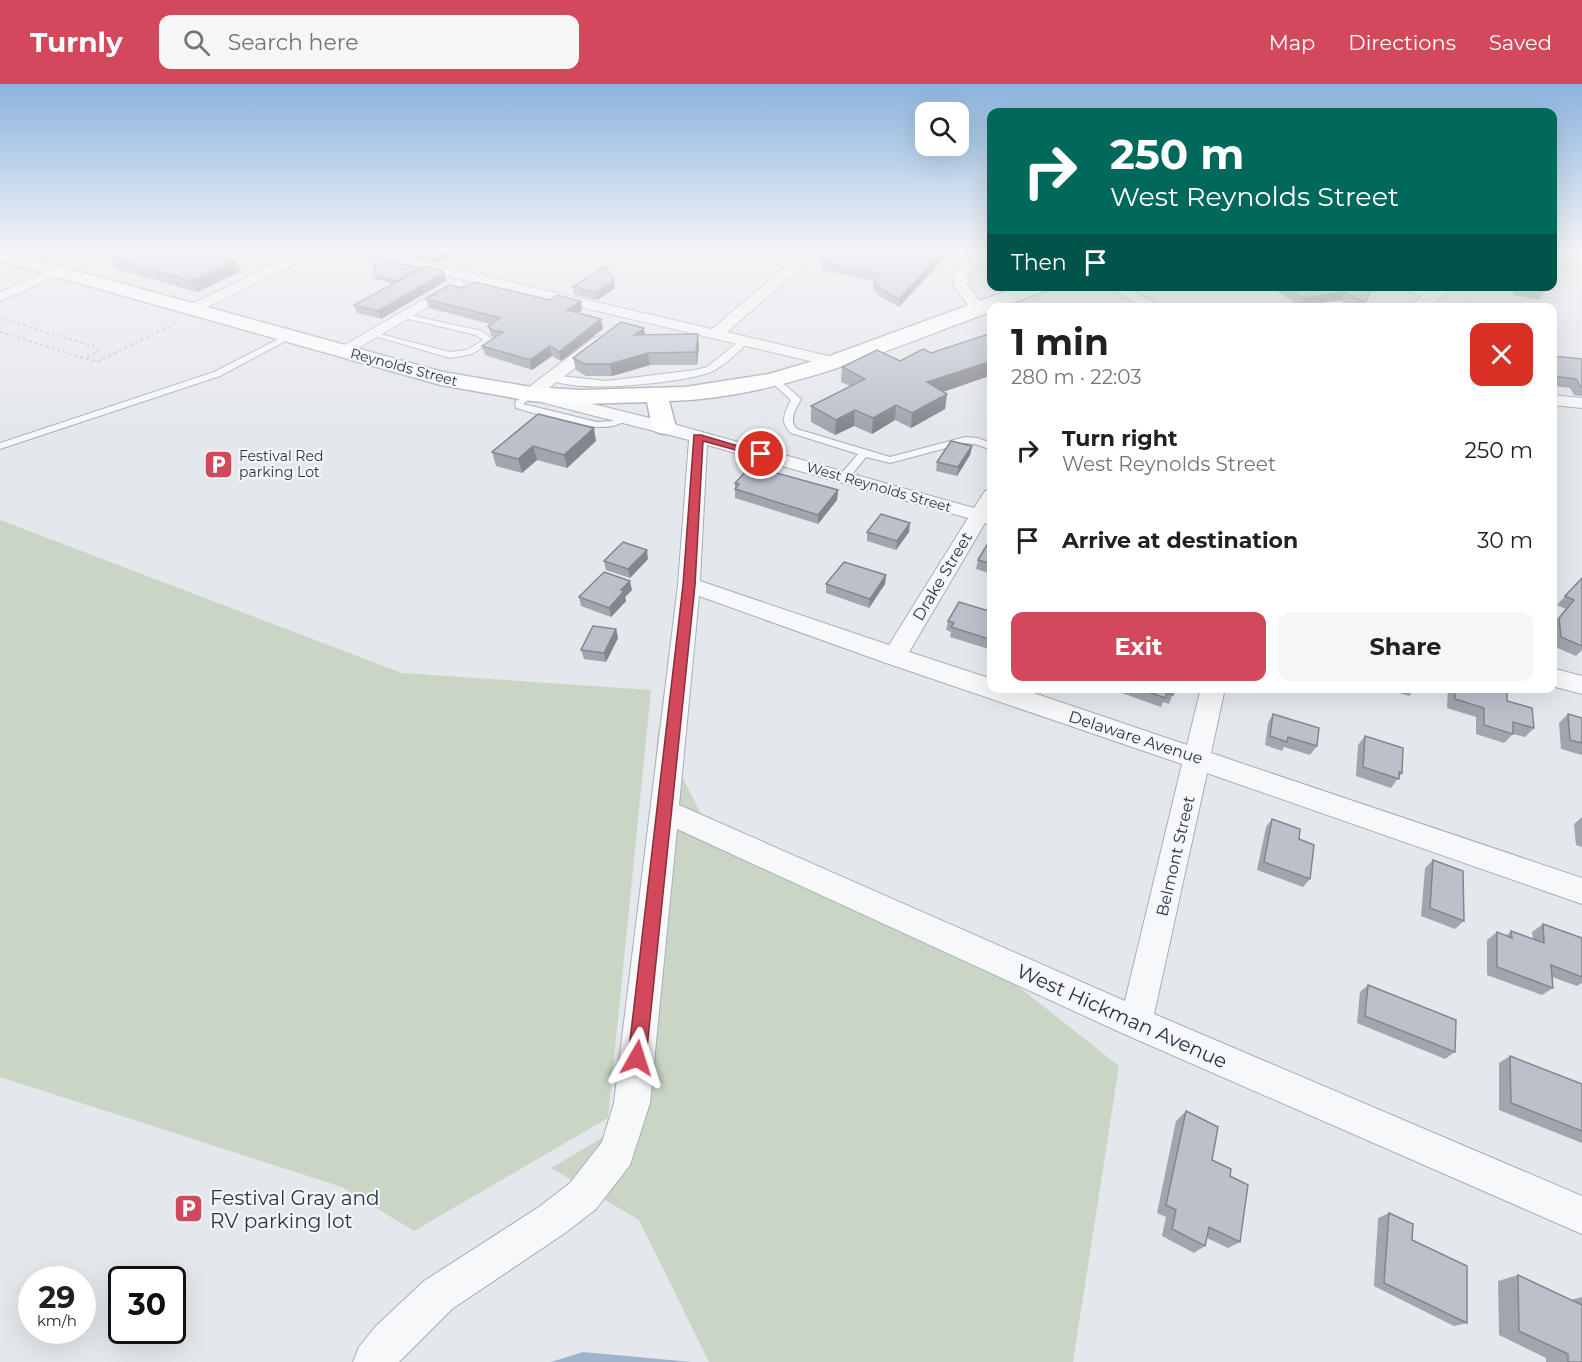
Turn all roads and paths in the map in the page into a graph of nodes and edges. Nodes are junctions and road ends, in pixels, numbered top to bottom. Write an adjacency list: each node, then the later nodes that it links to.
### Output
1 (194, 310): 13 (main road, Reynolds Street)
2 (412, 310): 6 (street)
3 (610, 310): 7 (street)
4 (744, 310): 12 (street)
5 (974, 310): 17 (main road, Reynolds Street)
6 (403, 315): 11 (street); 11 (lane)
7 (634, 315): 12 (street); 18 (street)
8 (0, 318): 16 (path)
9 (168, 318): 16 (path)
10 (0, 332): 16 (path)
11 (372, 333): 15 (street)
12 (716, 333): 14 (street)
13 (291, 336): 15 (main road, Reynolds Street); 27 (lane)
14 (746, 340): 17 (street); 18 (lane)
15 (342, 351): 20 (main road, Reynolds Street)
16 (85, 358)
17 (835, 362): 19 (main road, Reynolds Street)
18 (552, 378): 20 (street)
19 (773, 379): 21 (main road, Reynolds Street); 28 (lane)
20 (531, 394): 21 (main road, Reynolds Street); 24 (street, Reynolds Street)
21 (657, 396): 24 (main road)
22 (1557, 401): 23 (street)
23 (1582, 404)
24 (664, 427): 25 (street, Reynolds Street)
25 (698, 437): 29 (street, West Reynolds Street); 31 (street)
26 (987, 445): 28 (lane)
27 (0, 446)
28 (864, 453): 29 (lane)
29 (844, 477): 30 (street, West Reynolds Street)
30 (985, 517): 32 (street, Drake Street)
31 (689, 585): 32 (street, Delaware Avenue); 39 (street)
32 (894, 657): 35 (street, Delaware Avenue)
33 (1557, 678): 34 (street)
34 (1582, 685)
35 (987, 688)
36 (1003, 693): 38 (street, Delaware Avenue)
37 (1213, 693): 38 (street, Belmont Street)
38 (1197, 757): 40 (street, Delaware Avenue); 41 (street, Belmont Street)
39 (665, 811): 41 (street, West Hickman Avenue); 43 (street)
40 (1582, 891)
41 (1136, 1023): 42 (street, West Hickman Avenue)
42 (1582, 1215)
43 (374, 1362)

